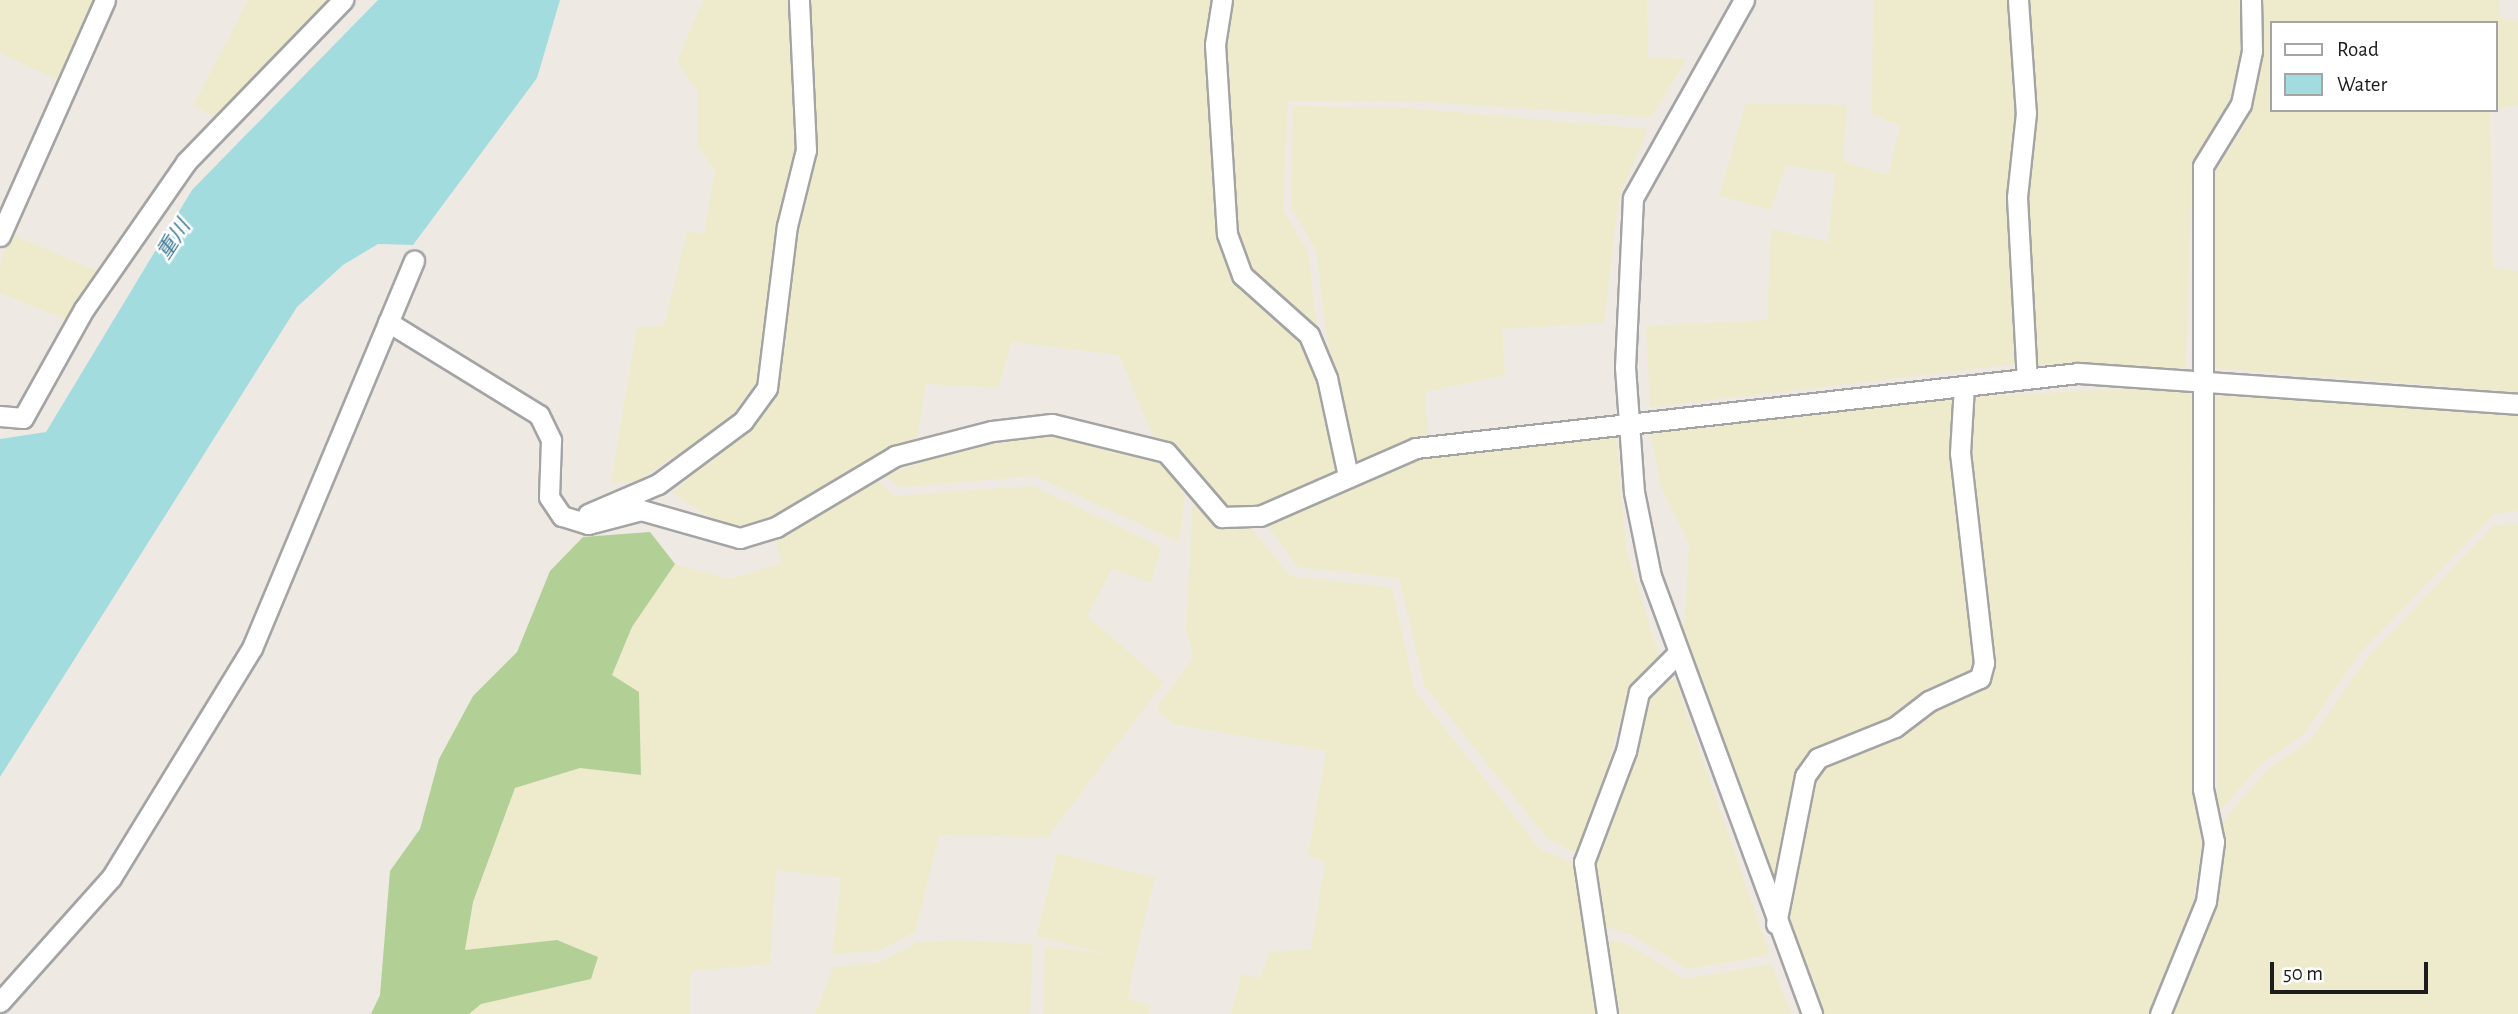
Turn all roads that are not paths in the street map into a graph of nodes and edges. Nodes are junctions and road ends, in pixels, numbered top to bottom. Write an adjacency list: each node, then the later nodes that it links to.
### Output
1 (105, 0): 8 (street)
2 (343, 0): 15 (street)
3 (799, 0): 18 (street)
4 (1223, 0): 17 (street)
5 (1744, 0): 16 (street)
6 (2018, 0): 11 (street)
7 (2251, 0): 12 (street)
8 (0, 236)
9 (414, 261): 10 (street)
10 (388, 322): 18 (street); 21 (street)
11 (2027, 379): 12 (street); 13 (street)
12 (2201, 382): 14 (street); 24 (street)
13 (1964, 386): 16 (street); 20 (street)
14 (2518, 404)
15 (0, 416)
16 (1630, 422): 17 (street); 19 (street)
17 (1348, 476): 18 (street)
18 (574, 519)
19 (1675, 656): 20 (street); 22 (street)
20 (1776, 925): 23 (street)
21 (0, 1002)
22 (1606, 1014)
23 (1812, 1014)
24 (2160, 1014)

